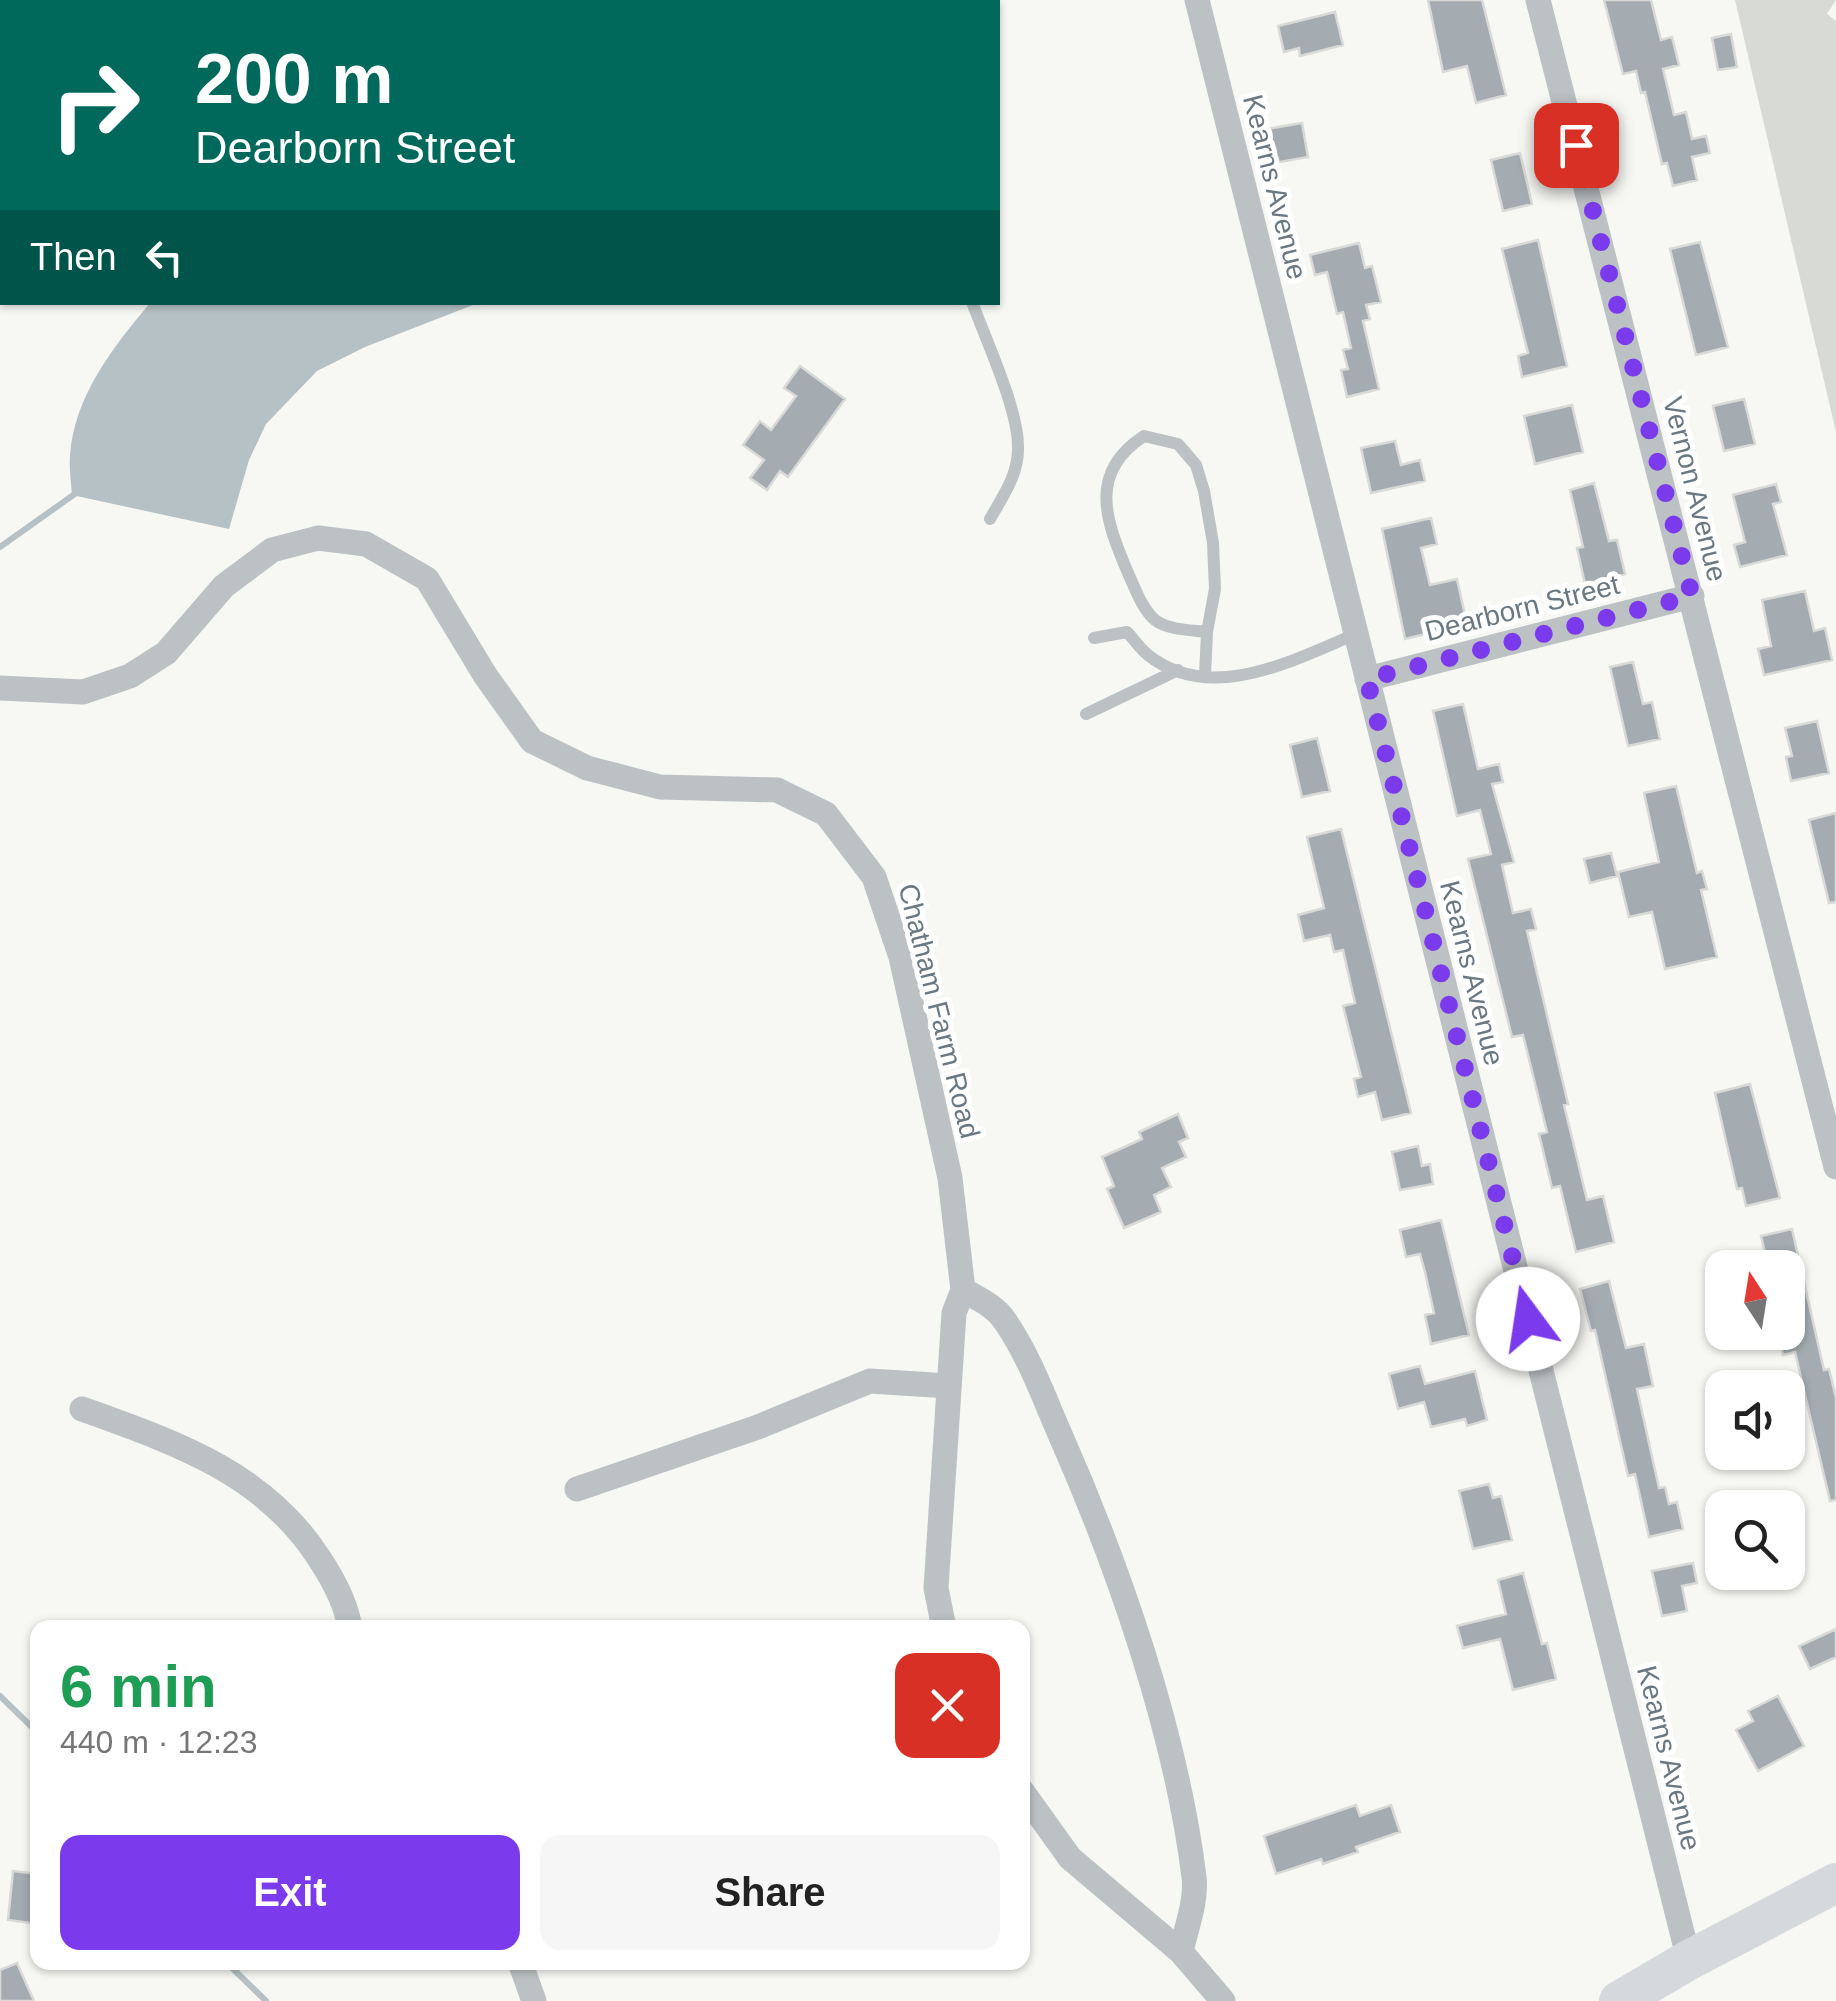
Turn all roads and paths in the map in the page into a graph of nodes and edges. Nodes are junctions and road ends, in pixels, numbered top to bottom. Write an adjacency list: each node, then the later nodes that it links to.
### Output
1 (1197, 0): 7 (street, Kearns Avenue)
2 (1538, 0): 5 (street, Vernon Avenue)
3 (973, 305): 4 (lane)
4 (990, 519)
5 (1692, 596): 11 (street, Dearborn Street); 14 (street, Vernon Avenue)
6 (1207, 632): 6 (lane); 10 (lane)
7 (1356, 634): 10 (lane); 11 (street, Kearns Avenue)
8 (1094, 638): 9 (lane)
9 (1178, 670): 10 (lane); 13 (lane)
10 (1205, 676)
11 (1367, 679): 24 (street, Kearns Avenue)
12 (0, 688): 15 (street, Chatham Farm Road)
13 (1086, 714)
14 (1836, 1167)
15 (963, 1290): 16 (street, Chatham Farm Road); 23 (street)
16 (950, 1386): 18 (street); 20 (street, Chatham Farm Road)
17 (82, 1409): 19 (street)
18 (576, 1489)
19 (349, 1620)
20 (942, 1620)
21 (1030, 1801): 23 (street)
22 (1836, 1883): 24 (main road)
23 (1181, 1952): 28 (street)
24 (1689, 1960): 26 (main road)
25 (523, 1970): 27 (street)
26 (1637, 1997)
27 (534, 2001)
28 (1223, 2001)

